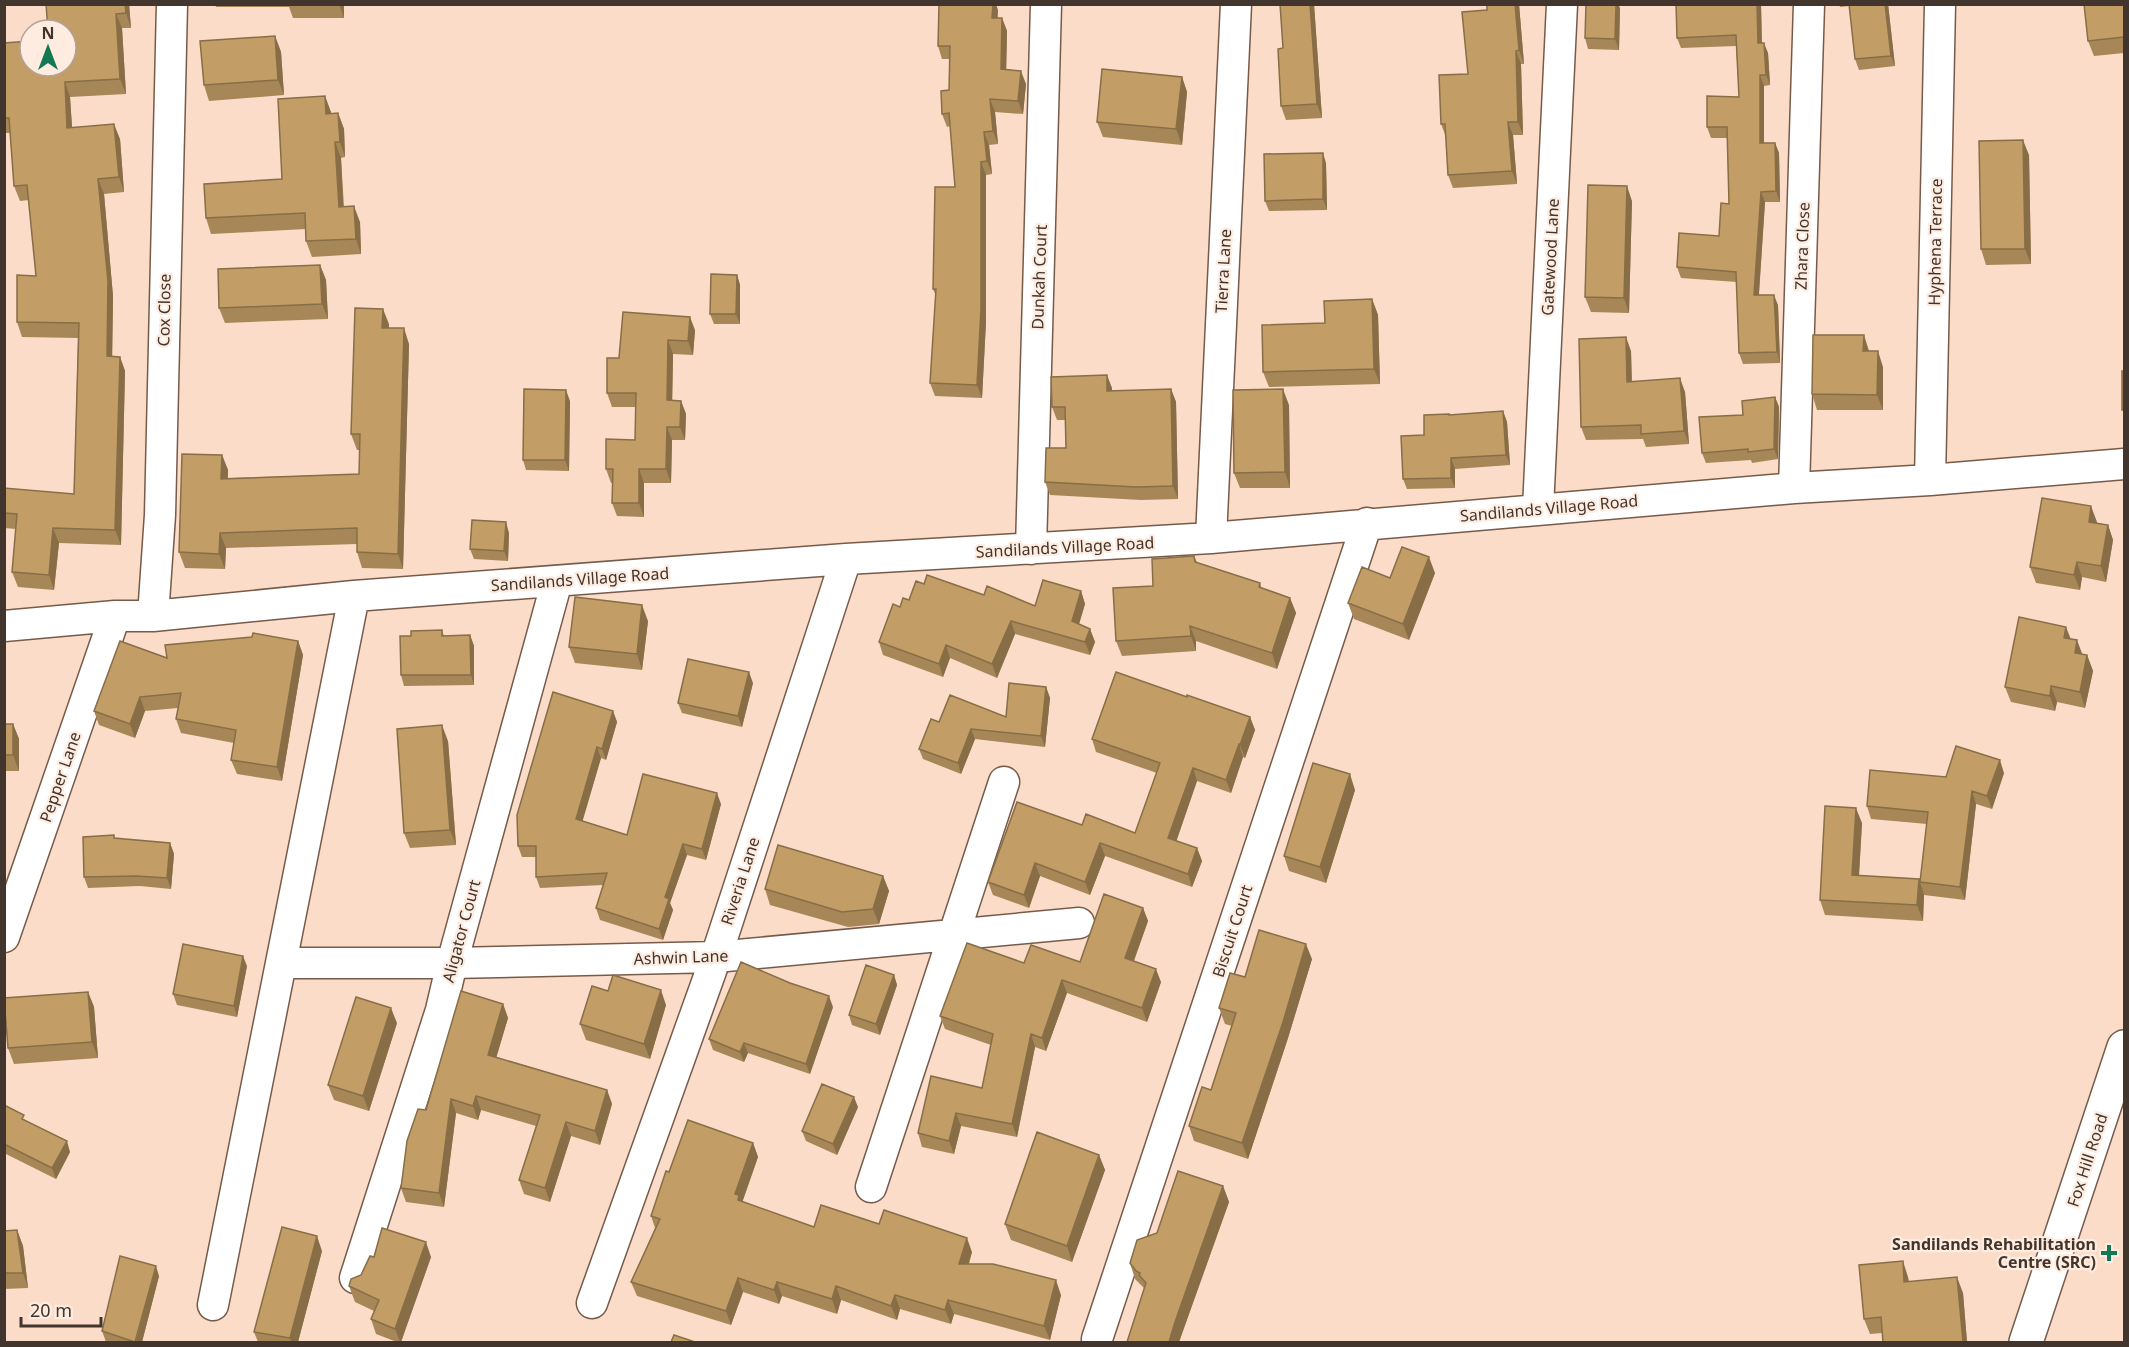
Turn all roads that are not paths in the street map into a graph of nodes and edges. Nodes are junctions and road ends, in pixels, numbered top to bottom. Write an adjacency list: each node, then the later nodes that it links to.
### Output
1 (172, 4): 18 (street, Cox Close)
2 (1046, 4): 13 (street, Dunkah Court)
3 (1236, 4): 12 (street, Tierra Lane)
4 (1562, 4): 10 (street, Gatewood Lane)
5 (1809, 4): 9 (street, Zhara Close)
6 (1940, 4): 8 (street, Hyphena Terrace)
7 (2124, 464): 8 (street, Sandilands Village Road)
8 (1930, 480): 9 (street, Sandilands Village Road)
9 (1794, 488): 10 (street, Sandilands Village Road)
10 (1538, 509): 11 (street, Sandilands Village Road)
11 (1368, 523): 12 (street, Sandilands Village Road); 32 (street, Biscuit Court)
12 (1210, 538): 13 (street, Sandilands Village Road)
13 (1031, 549): 14 (street, Sandilands Village Road)
14 (846, 559): 15 (street, Sandilands Village Road); 24 (street, Riveria Lane)
15 (557, 581): 16 (street, Sandilands Village Road); 26 (street, Aligator Court)
16 (354, 596): 18 (street, Sandilands Village Road); 25 (street)
17 (116, 616): 18 (street, Sandilands Village Road); 19 (street, Sandilands Village Road); 23 (street, Pepper Lane)
18 (153, 616)
19 (4, 626)
20 (1004, 782): 22 (street)
21 (1079, 923): 22 (street, Ashwin Lane)
22 (955, 934): 24 (street, Ashwin Lane); 28 (street)
23 (4, 938)
24 (716, 957): 26 (street, Ashwin Lane); 30 (street, Riveria Lane)
25 (282, 963): 26 (street, Ashwin Lane); 31 (street)
26 (452, 963): 29 (street, Aligator Court)
27 (2124, 1047): 33 (main road, Fox Hill Road)
28 (871, 1187)
29 (355, 1278)
30 (592, 1304)
31 (213, 1305)
32 (1097, 1339)
33 (2026, 1342)

